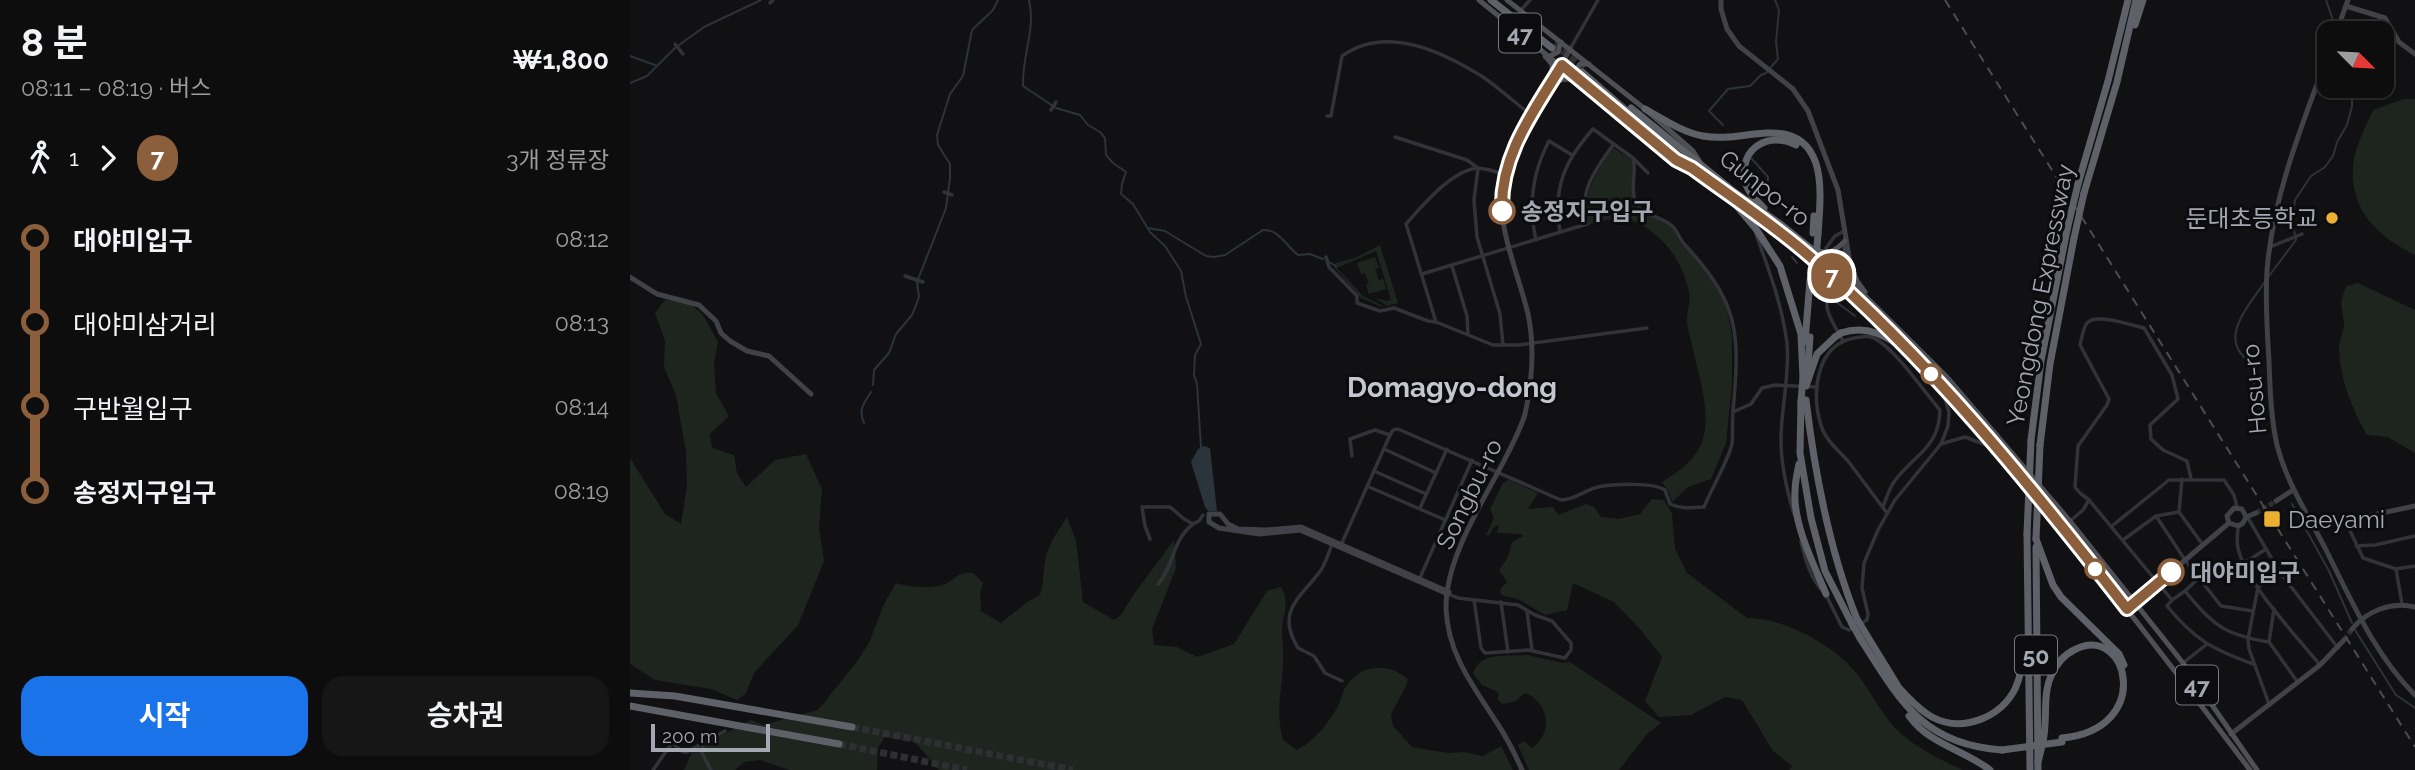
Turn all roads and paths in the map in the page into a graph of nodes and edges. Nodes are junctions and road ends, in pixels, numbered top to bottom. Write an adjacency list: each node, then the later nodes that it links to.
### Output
1 (1479, 0): 14 (main road, 47)
2 (1491, 0): 16 (highway, 47)
3 (1498, 0): 16 (highway, 47)
4 (1507, 0): 12 (main road, 47)
5 (1530, 0): 12 (street)
6 (1598, 0): 17 (street)
7 (1721, 0): 43 (street)
8 (2128, 0): 147 (highway, Yeongdong Expressway / 50, bridge)
9 (2136, 0): 23 (highway, Yeongdong Expressway / 50)
10 (2143, 0): 23 (highway)
11 (2347, 3): 13 (street); 19 (street)
12 (1520, 11): 16 (main road, 47)
13 (2340, 21)
14 (1515, 30): 16 (main road, 47); 22 (main road)
15 (676, 44): 18 (street)
16 (1554, 48): 17 (main road, 47); 20 (main road, 47)
17 (1570, 49): 20 (street, Songbu-ro); 21 (main road, Gunpo-ro / 47)
18 (683, 54)
19 (2415, 54)
20 (1562, 65): 21 (main road, Gunpo-ro / 47); 22 (street, Songbu-ro)
21 (1582, 73): 22 (main road); 26 (main road, Gunpo-ro / 47); 34 (highway, 47); 39 (highway, Gunpo-ro / 47)
22 (1552, 82): 28 (street, Songbu-ro)
23 (2117, 82): 117 (highway, Yeongdong Expressway / 50, bridge)
24 (2317, 84): 50 (street, Hosu-ro)
25 (1056, 102): 27 (street)
26 (1645, 109): 34 (main road, Gunpo-ro / 47); 45 (highway)
27 (1051, 110)
28 (1531, 115): 29 (street); 37 (street, Songbu-ro)
29 (1327, 116)
30 (1395, 137): 35 (street)
31 (1613, 145): 32 (street); 33 (street); 44 (street)
32 (1572, 155): 44 (street); 47 (street)
33 (1633, 158): 36 (street); 78 (street)
34 (1700, 162): 41 (highway, Gunpo-ro / 47)
35 (1478, 168): 37 (street); 54 (street); 57 (street)
36 (1648, 173)
37 (1505, 174): 52 (street, Songbu-ro)
38 (944, 192): 40 (street)
39 (1727, 194): 42 (highway); 60 (highway, Gunpo-ro / 47)
40 (952, 195)
41 (1779, 223): 45 (highway); 49 (highway, Gunpo-ro / 47)
42 (1753, 225): 72 (highway); 74 (street)
43 (1844, 231): 48 (street); 51 (street)
44 (1560, 232): 47 (street)
45 (1816, 233): 61 (highway, bridge)
46 (2302, 234): 50 (street)
47 (1536, 240): 52 (street)
48 (1845, 241): 49 (main road); 55 (street); 60 (street)
49 (1810, 247): 60 (highway, Gunpo-ro / 47)
50 (2270, 247): 93 (street, Hosu-ro)
51 (1826, 248)
52 (1507, 249): 54 (street); 69 (street, Songbu-ro)
53 (1326, 257): 65 (street)
54 (1482, 257): 56 (street); 70 (street)
55 (1850, 262): 60 (street); 63 (main road)
56 (1452, 266): 57 (street); 67 (street)
57 (1421, 272): 65 (street)
58 (905, 276): 62 (street)
59 (630, 277): 76 (street)
60 (1843, 280): 63 (main road, Gunpo-ro / 47); 64 (street); 71 (main road, Gunpo-ro / 47)
61 (1815, 281): 64 (street); 72 (highway)
62 (923, 282)
63 (1864, 295): 109 (main road, Gunpo-ro / 47)
64 (1826, 308): 68 (street)
65 (1436, 321): 67 (street)
66 (1647, 328): 69 (street)
67 (1468, 334): 70 (street)
68 (1839, 337): 71 (highway); 72 (highway); 75 (street); 98 (street)
69 (1531, 344): 70 (street); 88 (street, Songbu-ro)
70 (1503, 345)
71 (1914, 355): 73 (main road, Gunpo-ro / 47)
72 (1805, 381): 77 (highway, bridge)
73 (1940, 384): 80 (street); 83 (main road, Gunpo-ro / 47)
74 (1787, 386): 75 (street); 78 (street); 136 (street)
75 (1816, 387): 98 (street)
76 (811, 394)
77 (1804, 401): 84 (highway); 149 (highway)
78 (1733, 412): 88 (street)
79 (1390, 435): 81 (street); 82 (street); 85 (street)
80 (1941, 444): 83 (street); 102 (street)
81 (1384, 449): 87 (street); 89 (street)
82 (1447, 449): 86 (street); 89 (street)
83 (2001, 452): 144 (main road, Gunpo-ro / 47)
84 (1800, 453): 136 (highway); 149 (highway)
85 (1352, 456)
86 (1472, 460): 88 (street); 107 (street)
87 (1374, 471): 92 (street); 94 (street)
88 (1499, 472): 135 (street, Songbu-ro)
89 (1436, 473): 94 (street)
90 (2182, 479): 91 (street); 101 (street); 112 (street)
91 (2191, 479): 95 (street); 99 (street)
92 (1367, 486): 100 (street); 121 (street)
93 (2293, 490): 96 (street); 114 (street, Hosu-ro)
94 (1426, 494): 100 (street)
95 (2089, 499): 109 (street); 112 (street)
96 (2276, 501)
97 (2415, 506): 108 (street)
98 (1883, 507): 102 (street)
99 (2237, 507): 106 (street); 110 (street)
100 (1420, 509): 107 (street)
101 (2179, 512): 105 (street); 120 (street)
102 (1887, 513): 136 (street)
103 (2256, 513): 106 (street)
104 (1203, 515): 111 (street)
105 (2156, 516): 118 (street); 124 (street)
106 (2247, 517): 113 (street); 123 (street)
107 (1445, 520): 130 (street)
108 (2345, 520): 114 (street); 122 (street)
109 (2070, 521): 140 (main road, Gunpo-ro / 47)
110 (2229, 523): 113 (street); 120 (street)
111 (1193, 524): 116 (street); 132 (street)
112 (2112, 526): 118 (street)
113 (2238, 526): 125 (street)
114 (2315, 527): 148 (street, Hosu-ro)
115 (2415, 536): 122 (street)
116 (1150, 538)
117 (2036, 539): 171 (highway); 174 (highway, Yeongdong Expressway / 50)
118 (2123, 540): 131 (street)
119 (1332, 544): 121 (street); 121 (street); 161 (street)
120 (2203, 545): 124 (street)
121 (1341, 546): 130 (street)
122 (2356, 547): 127 (street)
123 (2266, 549): 125 (street); 128 (street)
124 (2185, 560): 129 (street); 131 (street)
125 (2244, 564): 133 (street)
126 (2415, 566): 127 (street)
127 (2396, 569): 141 (street)
128 (2278, 571): 133 (street); 155 (street)
129 (2199, 578): 134 (street); 146 (street)
130 (1419, 580): 135 (street)
131 (2157, 583): 138 (street); 140 (street)
132 (1158, 584)
133 (2258, 587): 142 (street); 146 (street)
134 (2185, 591): 138 (street); 151 (street)
135 (1448, 593): 137 (street); 177 (street, Songbu-ro)
136 (1826, 594)
137 (1474, 600): 139 (street); 157 (street)
138 (2172, 600): 154 (street)
139 (1502, 602): 145 (street); 157 (street)
140 (2133, 603): 144 (street); 158 (main road, Gunpo-ro / 47)
141 (2402, 604): 143 (street); 148 (street)
142 (2274, 607): 153 (street); 160 (street)
143 (2415, 607)
144 (2127, 609): 180 (main road, Gunpo-ro / 47)
145 (1527, 611): 156 (street); 156 (street)
146 (2253, 611): 151 (street)
147 (2028, 613): 163 (highway); 179 (highway, Yeongdong Expressway / 50)
148 (2360, 619): 150 (street); 165 (street, Hosu-ro)
149 (1855, 621): 163 (highway, bridge)
150 (2352, 629)
151 (2248, 639): 153 (street); 159 (street)
152 (2344, 640): 155 (street)
153 (2269, 642): 162 (street)
154 (2207, 644): 158 (street); 159 (street)
155 (2338, 648): 160 (street)
156 (1532, 651): 157 (street)
157 (1508, 652)
158 (2183, 663): 170 (main road, Gunpo-ro / 47)
159 (2253, 664): 166 (street)
160 (2320, 665): 162 (street)
161 (1342, 681)
162 (2297, 681): 166 (street)
163 (1898, 691): 171 (highway, bridge); 178 (highway)
164 (630, 693): 168 (highway)
165 (2415, 695)
166 (2269, 704): 170 (street)
167 (630, 706): 173 (highway)
168 (852, 727)
169 (725, 731): 172 (street)
170 (2231, 734): 181 (main road, Gunpo-ro / 47)
171 (2062, 740): 174 (highway)
172 (704, 743): 175 (street); 176 (street)
173 (839, 744)
174 (2038, 766)
175 (653, 770)
176 (711, 770)
177 (1522, 770)
178 (1990, 770)
179 (2030, 770)
180 (2248, 770)
181 (2257, 770)

